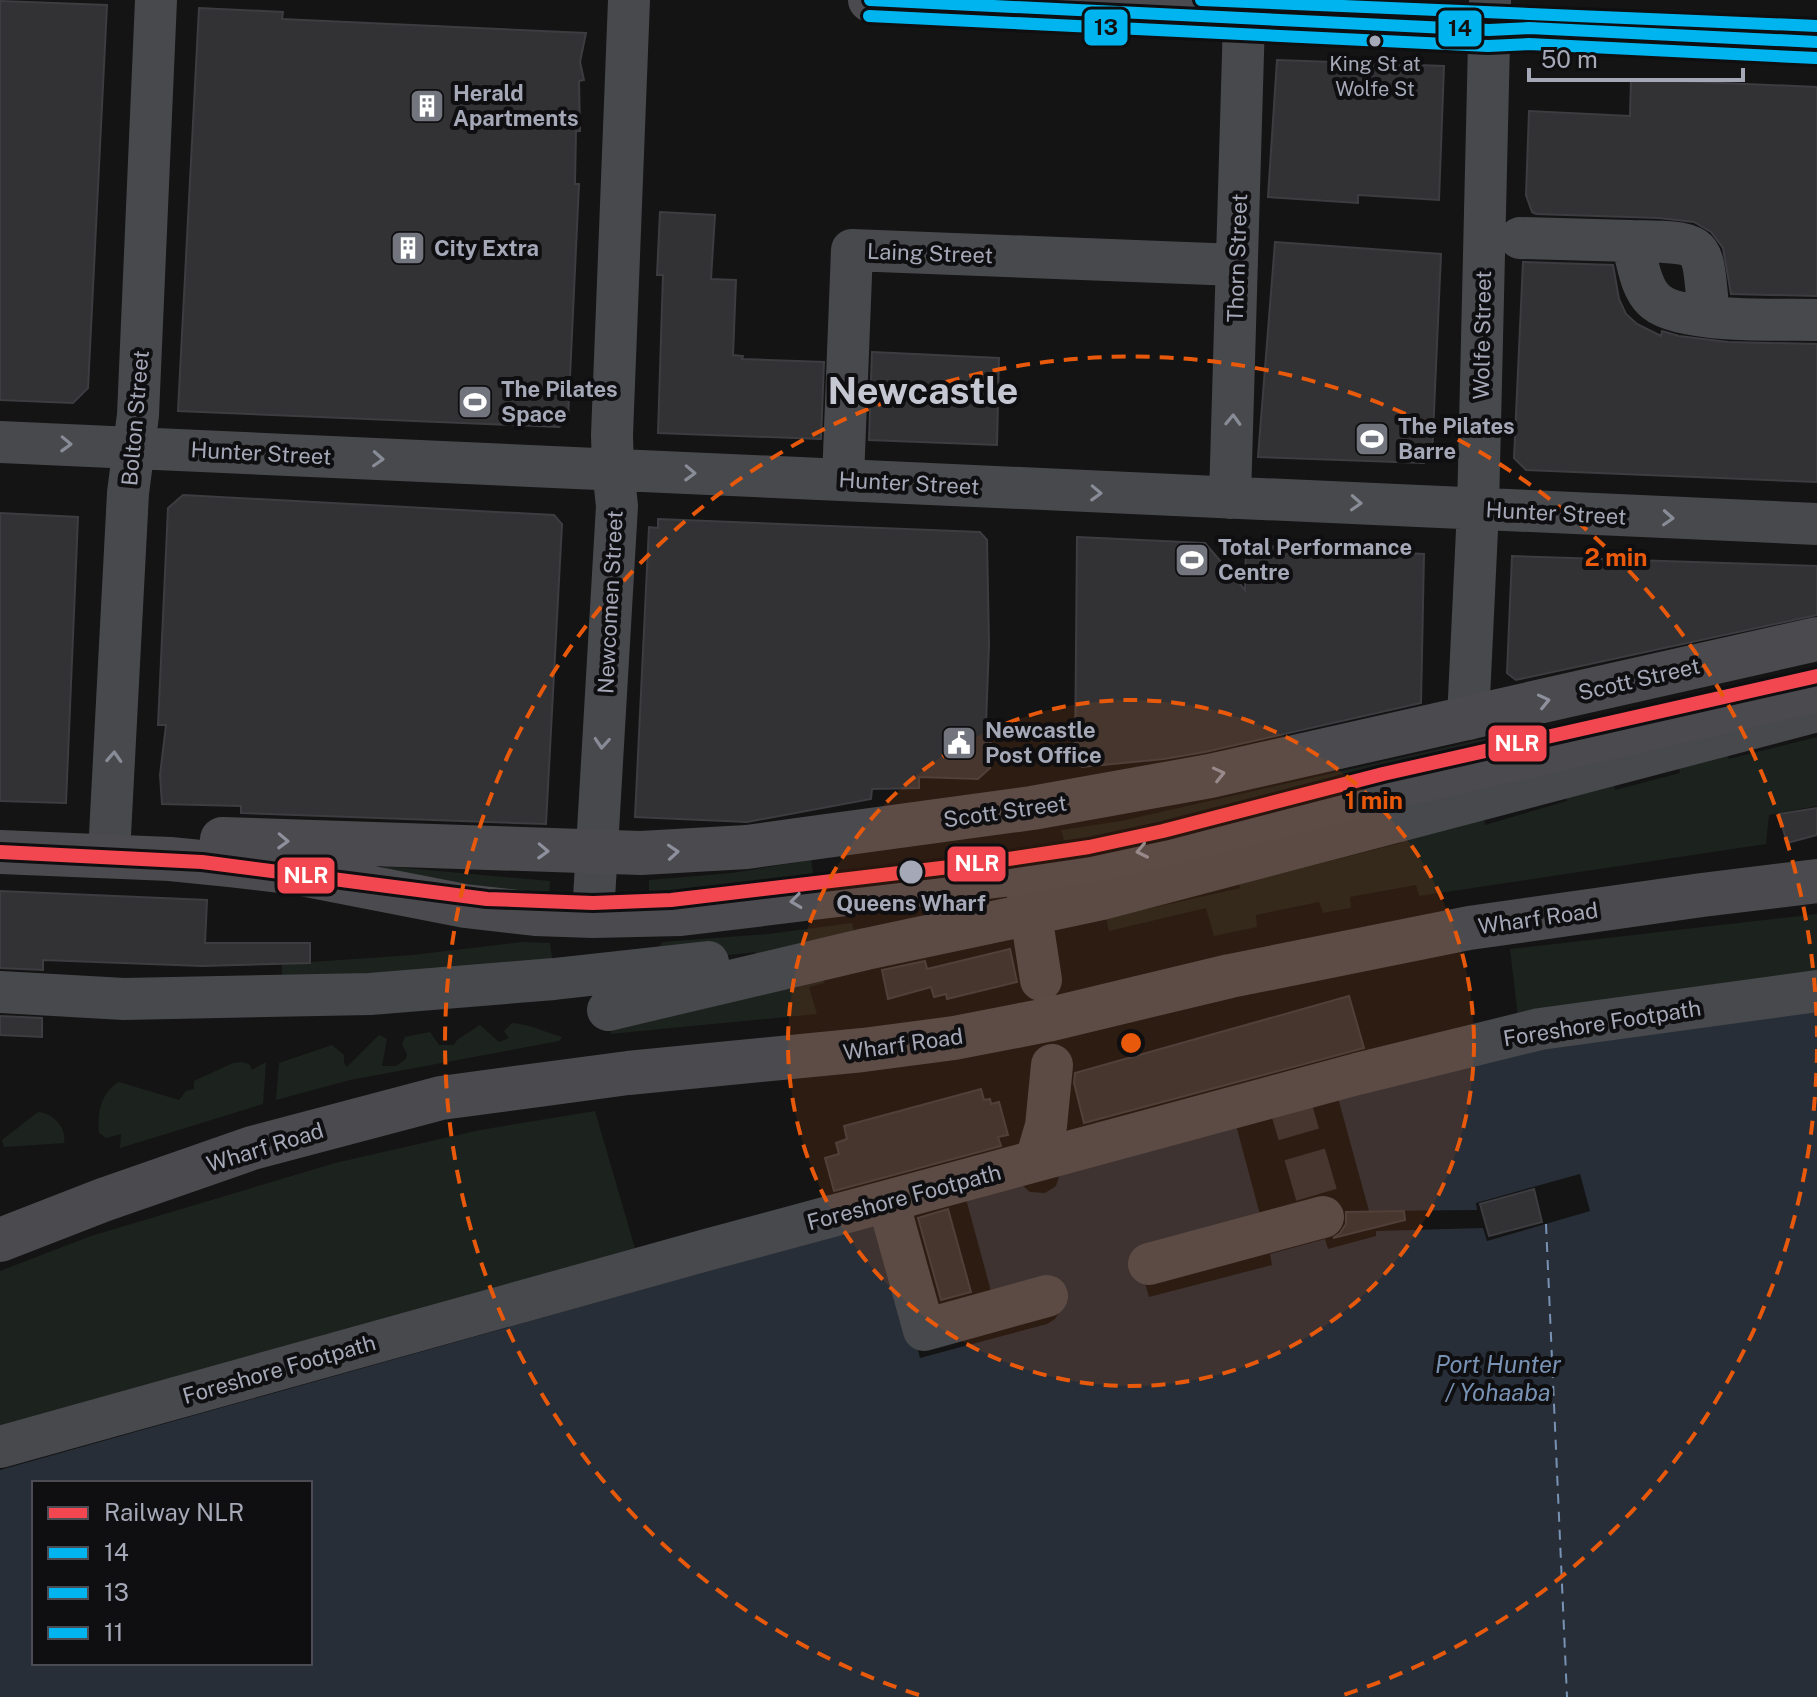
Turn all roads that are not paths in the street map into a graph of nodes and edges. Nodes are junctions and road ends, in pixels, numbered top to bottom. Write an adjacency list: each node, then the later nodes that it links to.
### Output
1 (156, 0): 13 (street, Bolton Street)
2 (629, 0): 14 (street, Newcomen Street)
3 (870, 0): 5 (main road)
4 (1490, 15): 5 (main road); 6 (main road); 17 (street, Wolfe Street)
5 (1244, 19): 9 (street, Thorn Street)
6 (1817, 42)
7 (1520, 238): 8 (street)
8 (1631, 241): 10 (street); 10 (street)
9 (1237, 265): 15 (street, Laing Street); 16 (street, Thorn Street, one-way to 9)
10 (1709, 316): 11 (street)
11 (1817, 320)
12 (0, 442): 13 (street, Hunter Street, one-way to 13)
13 (132, 447): 14 (street, Hunter Street, one-way to 14); 24 (street, Bolton Street, one-way to 13)
14 (613, 469): 15 (street, Hunter Street, one-way to 15); 26 (street, Newcomen Street, one-way to 26)
15 (843, 479): 16 (street, Hunter Street, one-way to 16)
16 (1230, 498): 17 (street, Hunter Street, one-way to 17)
17 (1478, 509): 18 (street, Hunter Street, one-way to 18); 22 (street, Wolfe Street)
18 (1817, 524)
19 (1817, 639): 22 (main road, Scott Street, one-way to 19)
20 (1817, 690): 29 (main road, one-way to 29)
21 (1817, 711): 28 (street)
22 (1468, 719): 26 (main road, Scott Street, one-way to 22)
23 (0, 831): 24 (main road, Scott Street)
24 (110, 835): 26 (main road, Scott Street, one-way to 26)
25 (0, 852): 29 (main road)
26 (595, 853): 29 (street, Newcomen Street)
27 (1817, 881): 39 (main road, Wharf Road)
28 (1029, 902): 30 (street); 31 (street)
29 (593, 916)
30 (755, 975): 33 (street); 34 (street)
31 (1041, 980)
32 (1817, 991): 36 (street, Foreshore Footpath)
33 (0, 992)
34 (608, 1010)
35 (1052, 1065): 36 (street)
36 (1036, 1160): 37 (street, Foreshore Footpath)
37 (888, 1201): 41 (street); 42 (street, Foreshore Footpath)
38 (1323, 1217): 40 (street)
39 (0, 1240)
40 (1149, 1264)
41 (1047, 1296)
42 (0, 1447)

